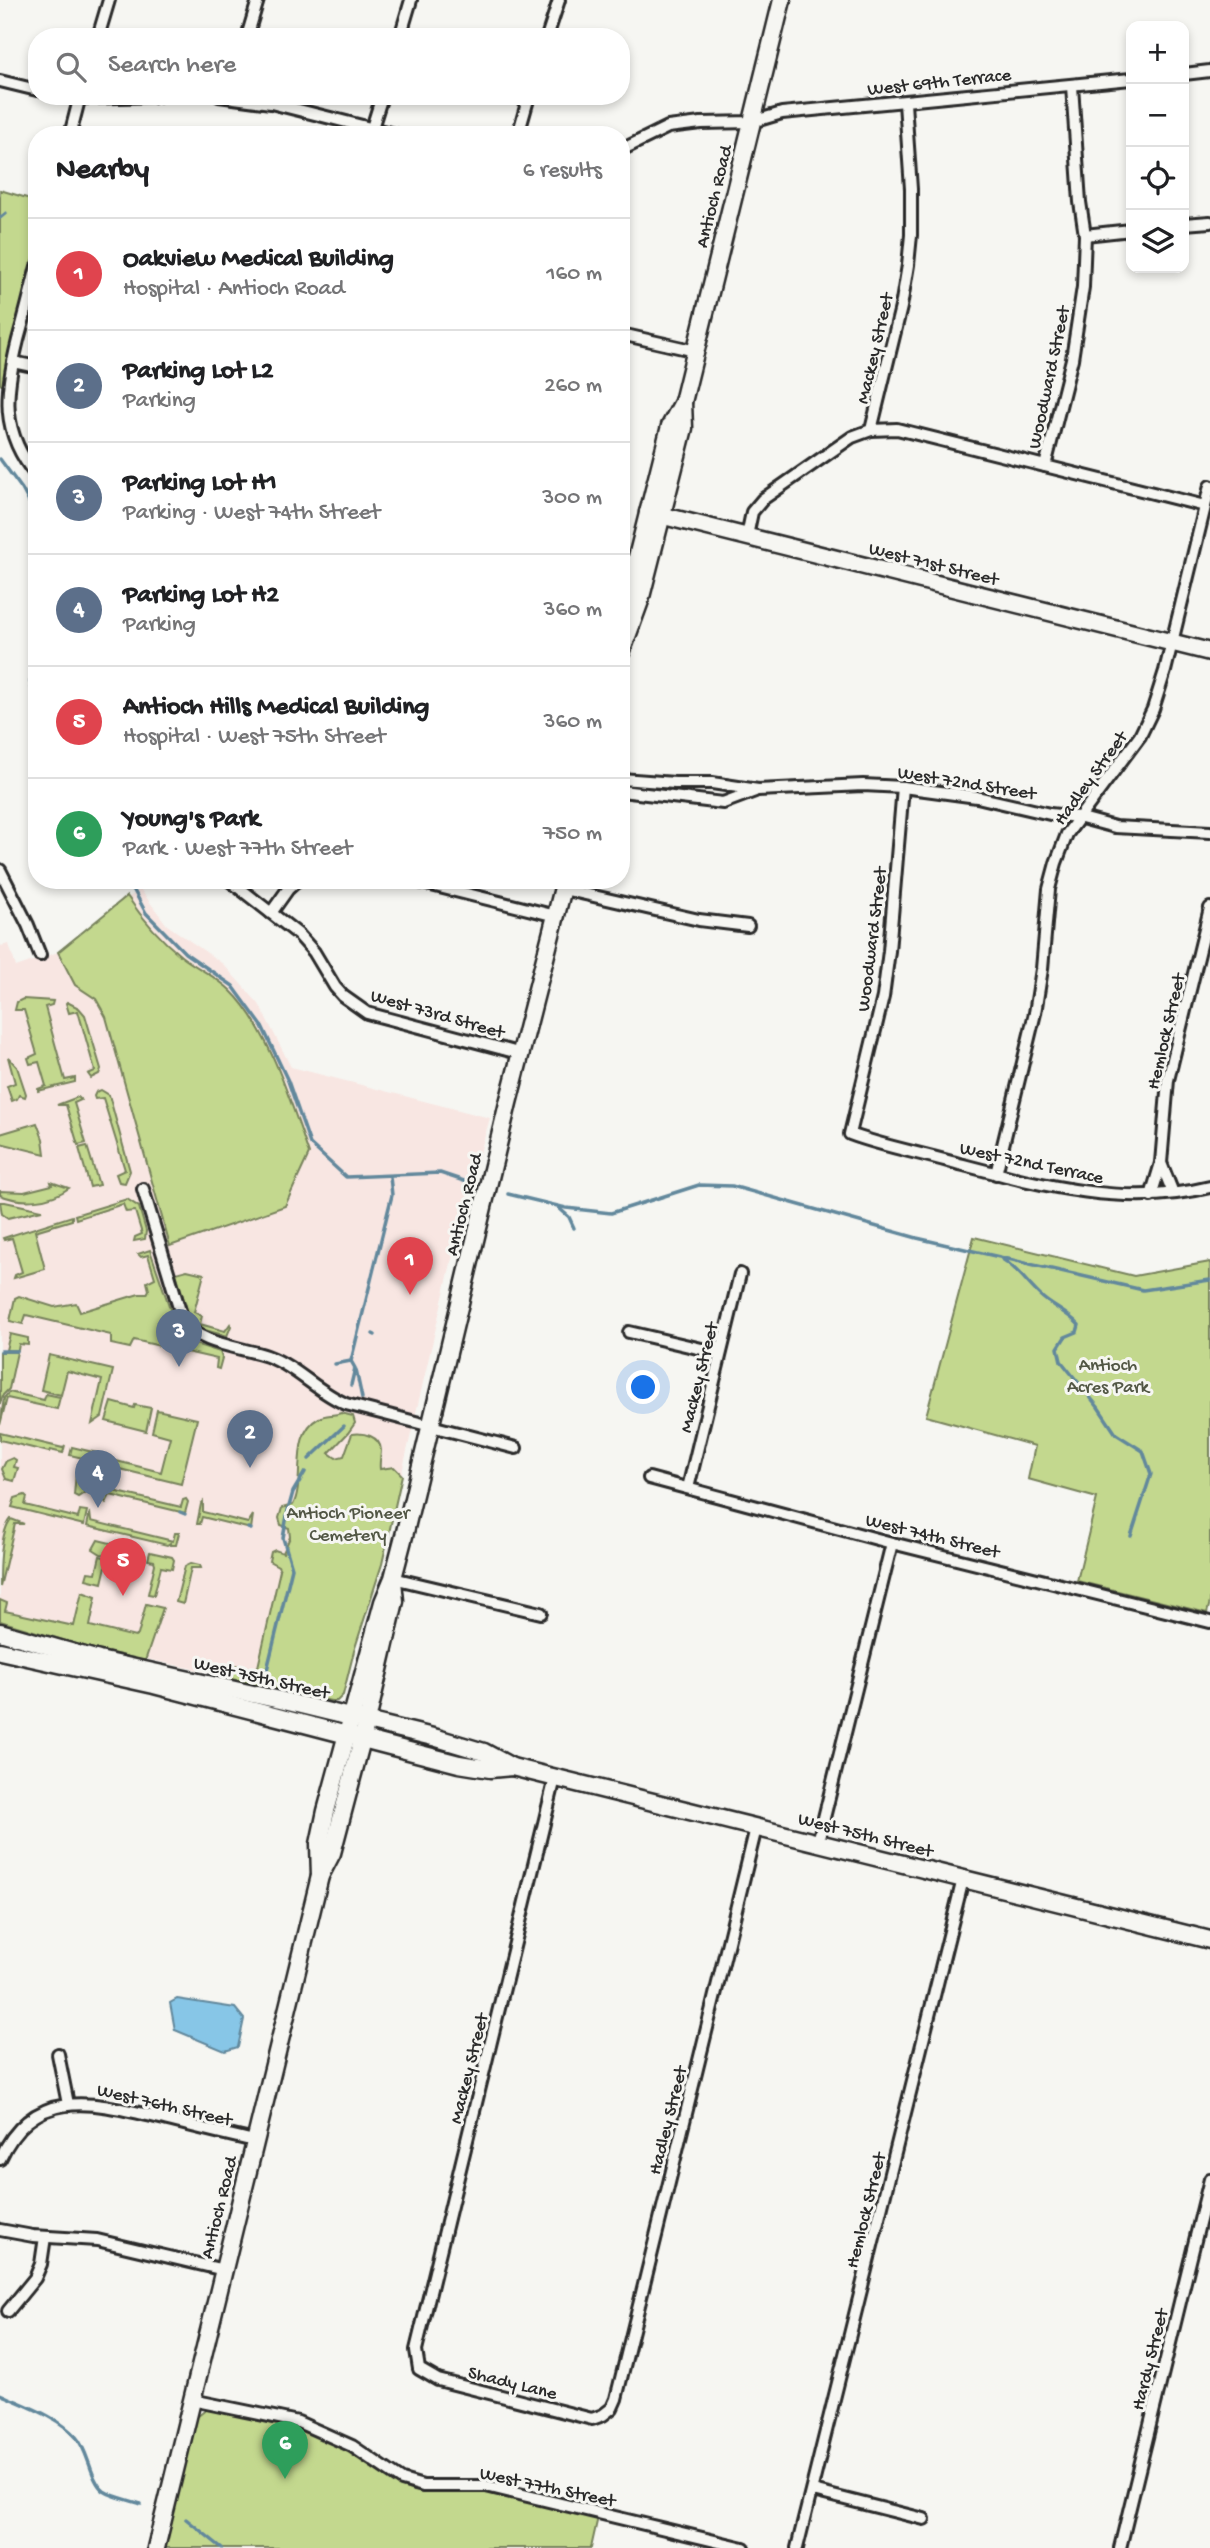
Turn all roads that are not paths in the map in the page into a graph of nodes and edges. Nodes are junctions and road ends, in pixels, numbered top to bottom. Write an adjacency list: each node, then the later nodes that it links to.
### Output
1 (109, 0): 6 (street)
2 (258, 0): 7 (street)
3 (411, 0): 8 (street)
4 (559, 0): 9 (street)
5 (782, 0): 21 (main road, Antioch Road)
6 (101, 28)
7 (250, 28)
8 (403, 28)
9 (550, 28)
10 (1210, 71): 11 (street)
11 (1189, 73)
12 (1126, 80): 14 (street, West 69th Terrace)
13 (0, 81): 15 (street)
14 (1072, 86): 16 (street, West 69th Terrace); 30 (street, Woodward Street)
15 (28, 88)
16 (905, 103): 21 (street, West 69th Terrace); 36 (street, Mackey Street)
17 (78, 105): 22 (street)
18 (279, 105): 23 (street)
19 (379, 105): 24 (street)
20 (526, 105): 25 (street)
21 (752, 122): 26 (street, West 69th Terrace); 33 (main road, Antioch Road)
22 (72, 126)
23 (364, 126)
24 (373, 126)
25 (520, 126)
26 (630, 146)
27 (1210, 222): 28 (street)
28 (1189, 224)
29 (1126, 231): 30 (street)
30 (1085, 235): 38 (street, Woodward Street)
31 (28, 302): 34 (street)
32 (630, 336): 33 (street)
33 (696, 351): 41 (main road, Antioch Road)
34 (13, 362): 35 (street); 37 (street)
35 (28, 365)
36 (871, 429): 38 (street); 42 (street, Mackey Street)
37 (28, 463)
38 (1045, 466): 40 (street)
39 (1210, 486): 40 (street, Hadley Street)
40 (1205, 506): 44 (street, Hadley Street)
41 (655, 513): 42 (main road, West 71st Street); 43 (main road, Antioch Road)
42 (747, 536): 44 (main road, West 71st Street)
43 (630, 591)
44 (1171, 643): 45 (main road, West 71st Street); 50 (street, Hadley Street)
45 (1210, 652)
46 (630, 780): 48 (street, West 72nd Street)
47 (903, 787): 48 (street, West 72nd Street); 50 (street, West 72nd Street); 64 (street, Woodward Street)
48 (758, 790): 49 (street, West 72nd Street)
49 (630, 792)
50 (1078, 817): 51 (street, West 72nd Street); 66 (street, Hadley Street)
51 (1210, 832)
52 (0, 870): 62 (street)
53 (240, 889): 59 (street)
54 (288, 889): 59 (street)
55 (447, 889): 60 (street)
56 (563, 889): 60 (main road, Antioch Road)
57 (579, 889): 61 (street)
58 (1210, 908): 65 (street, Hemlock Street)
59 (271, 913): 63 (street, West 73rd Street)
60 (556, 916): 63 (main road, Antioch Road)
61 (748, 926)
62 (40, 955)
63 (522, 1054): 74 (main road, Antioch Road)
64 (850, 1134): 66 (street, West 72nd Terrace)
65 (1161, 1163): 69 (street, Hemlock Street); 70 (street, Hemlock Street)
66 (996, 1174): 70 (street, West 72nd Terrace)
67 (1210, 1187): 69 (street, West 72nd Terrace)
68 (143, 1189): 74 (street)
69 (1173, 1194): 70 (street, West 72nd Terrace)
70 (1151, 1196)
71 (740, 1274): 73 (street, Mackey Street)
72 (629, 1332): 73 (street)
73 (719, 1353): 77 (street, Mackey Street)
74 (432, 1425): 75 (street); 79 (main road, Antioch Road)
75 (516, 1448)
76 (649, 1479): 77 (street, West 74th Street)
77 (688, 1488): 78 (street, West 74th Street)
78 (892, 1543): 81 (street, West 74th Street); 89 (street)
79 (393, 1578): 80 (street); 84 (main road, Antioch Road)
80 (541, 1613)
81 (1210, 1622)
82 (0, 1632): 84 (main road, West 75th Street)
83 (0, 1651): 85 (main road, West 75th Street)
84 (359, 1719): 85 (main road, Antioch Road); 86 (main road, West 75th Street)
85 (355, 1738): 86 (main road, West 75th Street); 94 (main road, Antioch Road)
86 (512, 1767): 87 (main road, West 75th Street)
87 (555, 1778): 88 (main road, West 75th Street); 101 (street, Mackey Street)
88 (756, 1828): 89 (main road, West 75th Street); 103 (street, Hadley Street)
89 (818, 1842): 90 (main road, West 75th Street)
90 (963, 1879): 91 (main road, West 75th Street); 104 (street, Hemlock Street)
91 (1210, 1940)
92 (58, 2054): 93 (street)
93 (68, 2104): 94 (street, West 76th Street); 95 (street)
94 (255, 2141): 99 (main road, Antioch Road)
95 (0, 2159)
96 (1210, 2179): 109 (street, Hardy Street)
97 (0, 2230): 98 (street)
98 (46, 2237): 99 (street); 100 (street)
99 (224, 2270): 102 (main road, Antioch Road)
100 (8, 2311)
101 (419, 2366): 103 (street, Shady Lane)
102 (192, 2400): 106 (main road, Antioch Road); 107 (street, West 77th Street)
103 (603, 2416)
104 (813, 2491): 105 (street); 108 (street, Hemlock Street)
105 (923, 2519)
106 (156, 2548)
107 (744, 2548)
108 (797, 2548)
109 (1120, 2548)

